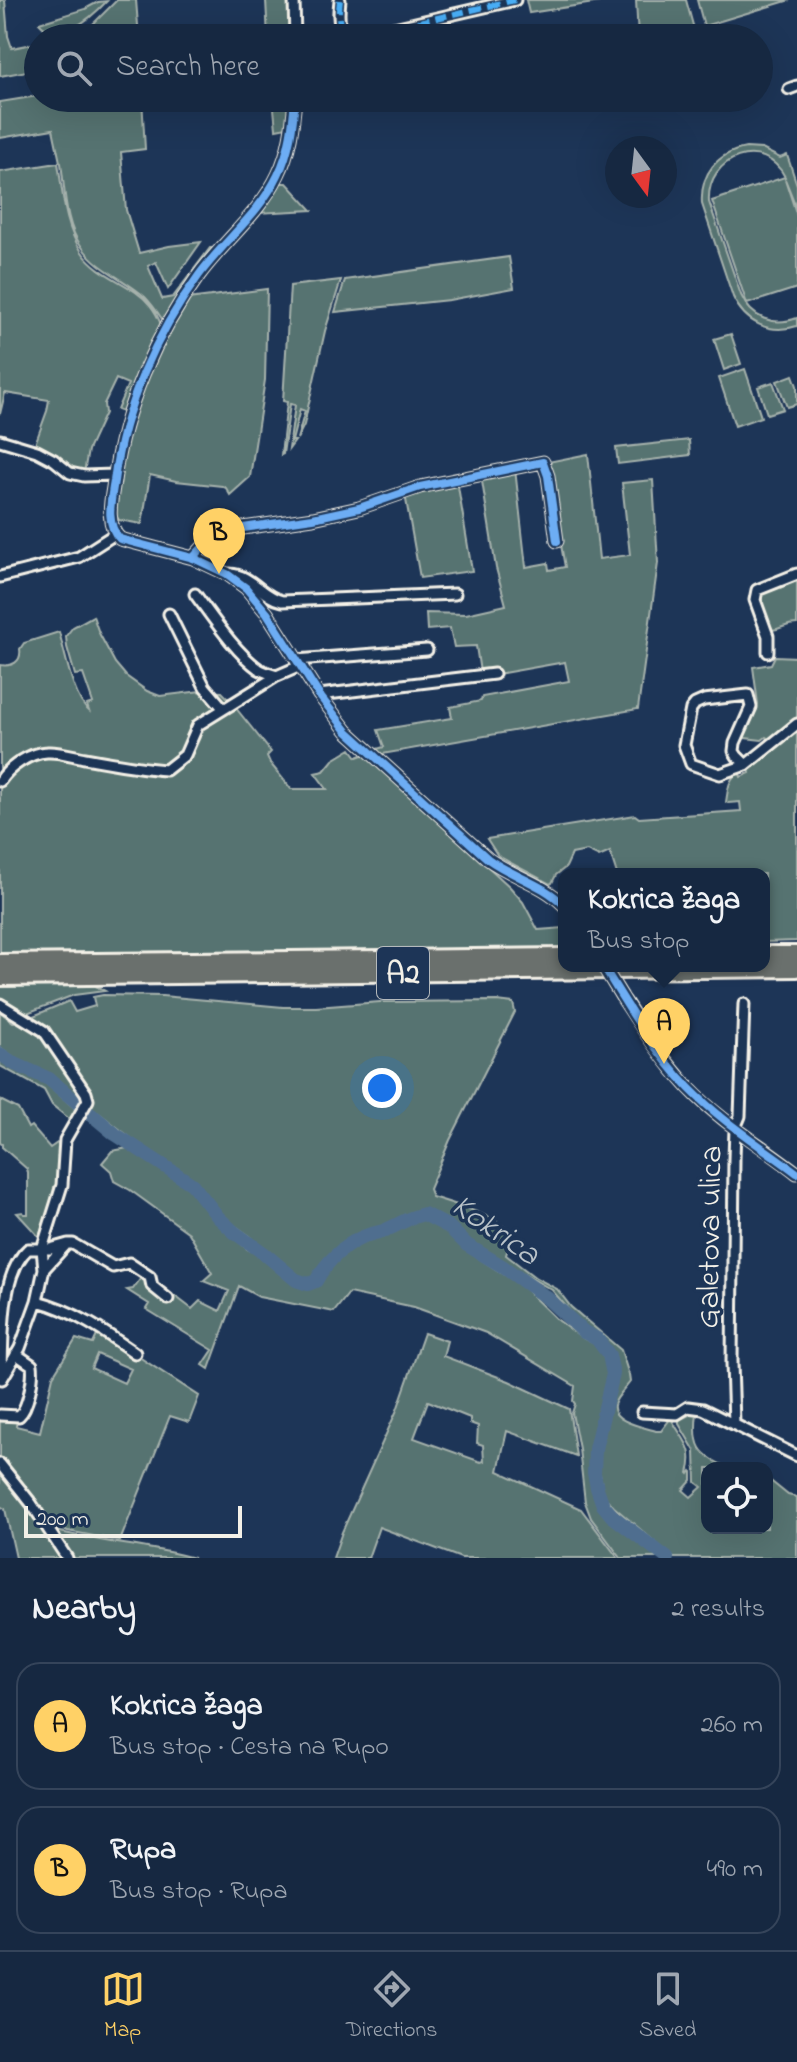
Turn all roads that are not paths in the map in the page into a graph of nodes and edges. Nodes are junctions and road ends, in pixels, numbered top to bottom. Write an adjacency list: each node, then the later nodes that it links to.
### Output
1 (294, 0): 4 (street)
2 (340, 0): 5 (street)
3 (515, 0): 6 (street)
4 (295, 24)
5 (340, 24)
6 (411, 24)
7 (294, 112): 9 (street)
8 (0, 440): 9 (street)
9 (114, 475): 10 (street)
10 (115, 534): 12 (street); 15 (street)
11 (557, 541): 12 (street)
12 (193, 558): 13 (street)
13 (227, 574): 17 (street); 21 (street)
14 (797, 574): 20 (street)
15 (0, 577)
16 (195, 594): 23 (street)
17 (455, 594)
18 (169, 614): 25 (street)
19 (427, 650): 21 (street)
20 (768, 652)
21 (298, 663): 23 (street); 24 (street)
22 (494, 674): 24 (street)
23 (277, 676): 25 (street)
24 (319, 695): 29 (street)
25 (223, 708): 28 (street)
26 (797, 724): 27 (street)
27 (746, 765): 27 (street)
28 (0, 781)
29 (558, 900)
30 (770, 955): 31 (highway)
31 (797, 955)
32 (558, 957): 36 (highway, A2)
33 (770, 968): 34 (highway, A2)
34 (797, 968)
35 (558, 969): 36 (highway, A2)
36 (3, 972)
37 (607, 972): 40 (street, bridge)
38 (0, 1004): 43 (street)
39 (744, 1004): 40 (street, Galetova ulica)
40 (735, 1128): 41 (street); 52 (street, Galetova ulica)
41 (797, 1173)
42 (68, 1244): 43 (street); 44 (street); 45 (street)
43 (42, 1249): 44 (street); 49 (street)
44 (44, 1269): 46 (street)
45 (168, 1299)
46 (37, 1301): 47 (street); 48 (street)
47 (135, 1353)
48 (16, 1354): 49 (street); 51 (street)
49 (1, 1380)
50 (642, 1412): 52 (street)
51 (0, 1415)
52 (734, 1423): 53 (street)
53 (797, 1456)
54 (0, 1464): 55 (street)
55 (67, 1558)

